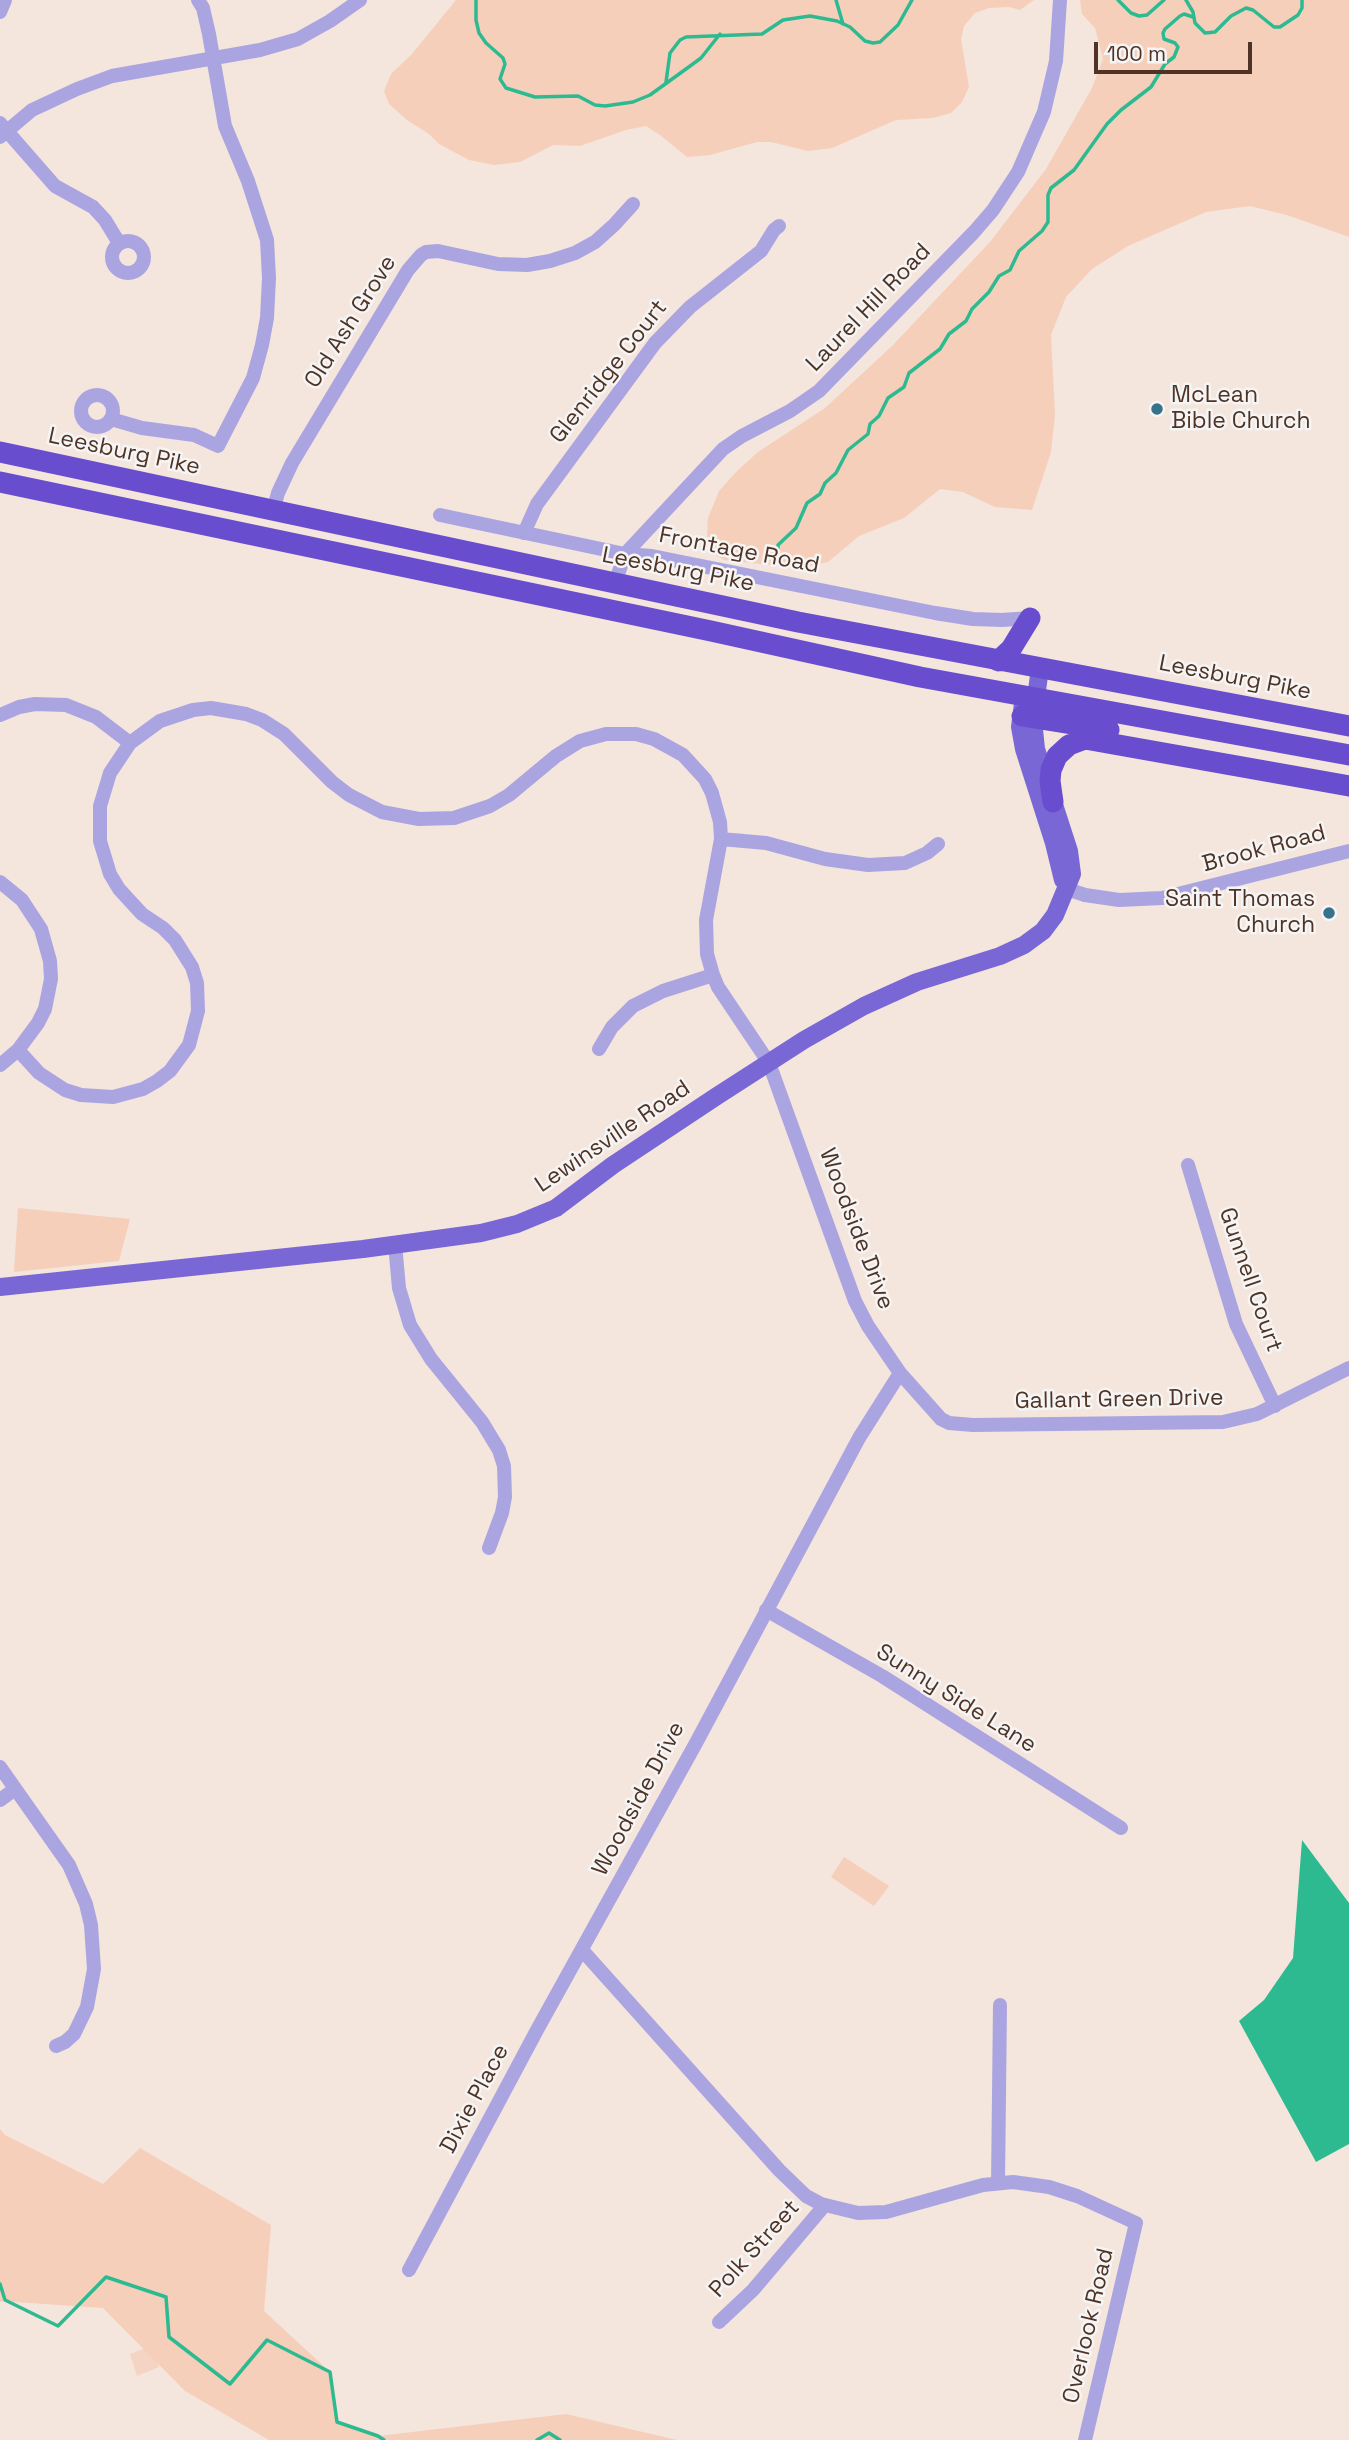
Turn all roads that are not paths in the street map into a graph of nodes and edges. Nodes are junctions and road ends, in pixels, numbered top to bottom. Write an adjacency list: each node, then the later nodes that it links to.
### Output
1 (5, 0): 5 (street)
2 (198, 0): 6 (street)
3 (360, 0): 6 (street)
4 (1060, 0): 19 (street, Laurel Hill Road)
5 (0, 12)
6 (214, 59): 7 (street); 11 (street)
7 (2, 130): 10 (street)
8 (633, 204): 16 (street, Old Ash Grove)
9 (779, 226): 18 (street, Glenridge Court)
10 (119, 243)
11 (111, 419)
12 (0, 452): 16 (highway, Leesburg Pike)
13 (0, 482): 15 (highway)
14 (0, 492): 15 (highway)
15 (71, 498): 24 (highway)
16 (273, 511): 20 (highway, Leesburg Pike)
17 (440, 515): 18 (street, Frontage Road)
18 (524, 533): 19 (street, Frontage Road)
19 (625, 554): 20 (street, Laurel Hill Road); 21 (street, Frontage Road)
20 (615, 583): 22 (highway, Leesburg Pike)
21 (1030, 618): 22 (highway)
22 (998, 661): 23 (highway, Leesburg Pike)
23 (1035, 667): 24 (main road, Lewinsville Road); 26 (highway, Leesburg Pike)
24 (1029, 707): 28 (highway); 29 (highway); 31 (main road, Lewinsville Road); 36 (main road, Lewinsville Road)
25 (0, 715): 27 (street)
26 (1349, 726)
27 (130, 743): 32 (street, Woodside Drive); 39 (street)
28 (1349, 755)
29 (1349, 774)
30 (1349, 786): 31 (highway)
31 (1053, 802): 36 (main road, Lewinsville Road)
32 (721, 839): 33 (street); 37 (street, Woodside Drive)
33 (938, 844)
34 (1349, 851): 36 (street, Brook Road)
35 (0, 882): 39 (street)
36 (1067, 889): 40 (main road, Lewinsville Road)
37 (713, 975): 38 (street); 40 (street, Woodside Drive)
38 (599, 1049)
39 (18, 1050): 41 (street)
40 (769, 1063): 43 (main road, Lewinsville Road); 46 (street, Woodside Drive)
41 (0, 1065)
42 (1188, 1166): 47 (street, Gunnell Court)
43 (395, 1244): 44 (main road, Lewinsville Road); 48 (street)
44 (0, 1287)
45 (1349, 1368): 47 (street, Gallant Green Drive)
46 (900, 1373): 47 (street, Gallant Green Drive); 49 (street, Woodside Drive)
47 (1275, 1406)
48 (489, 1548)
49 (766, 1610): 53 (street, Sunny Side Lane); 54 (street, Woodside Drive)
50 (0, 1767): 51 (street)
51 (15, 1789): 52 (street); 56 (street)
52 (0, 1801)
53 (1121, 1828)
54 (582, 1950): 58 (street); 59 (street, Dixie Place)
55 (1000, 2005): 57 (street)
56 (56, 2046)
57 (998, 2183): 58 (street); 61 (street, Overlook Road)
58 (824, 2206): 60 (street, Polk Street)
59 (409, 2270)
60 (719, 2322)
61 (1085, 2440)

